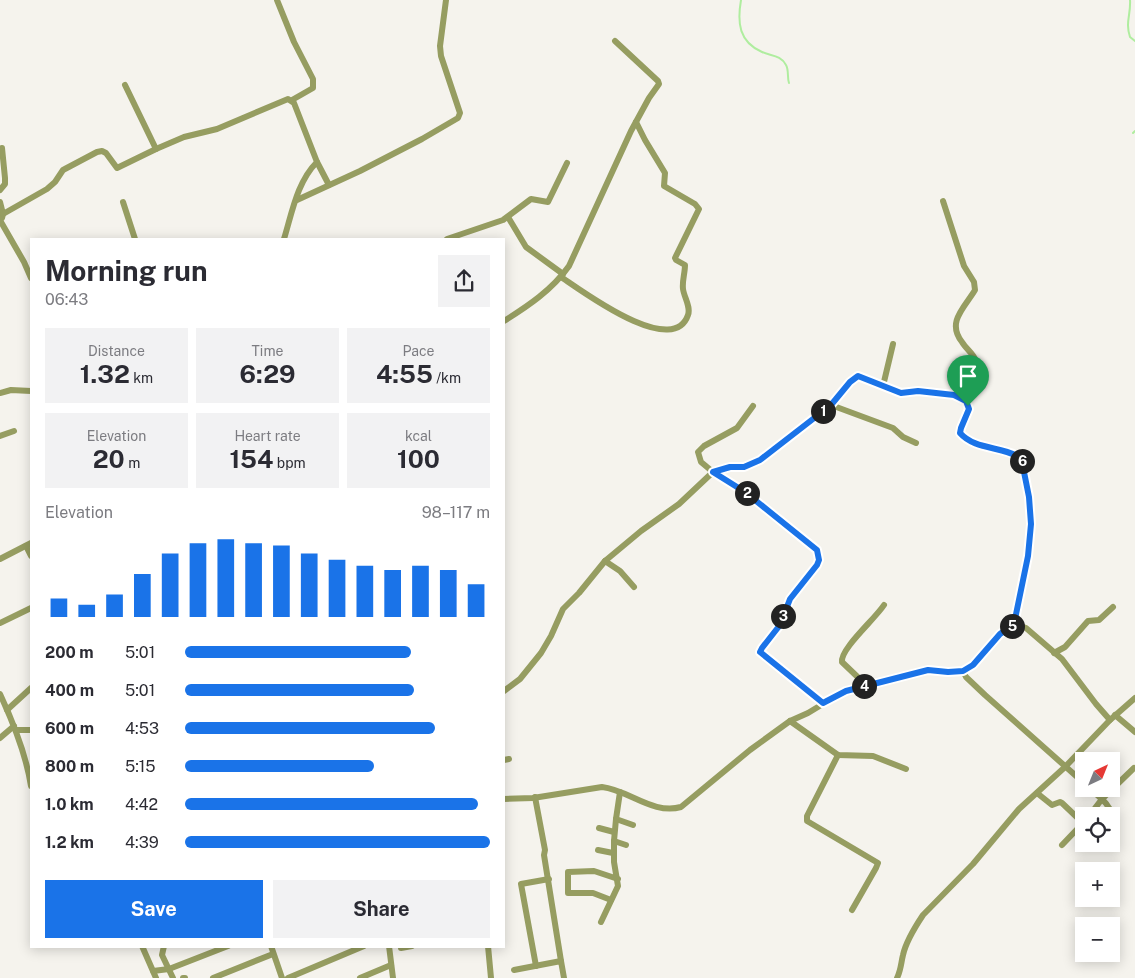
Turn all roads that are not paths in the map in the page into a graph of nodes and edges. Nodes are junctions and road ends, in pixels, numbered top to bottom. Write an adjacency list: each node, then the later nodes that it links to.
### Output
1 (277, 0): 5 (street)
2 (446, 0): 11 (street)
3 (615, 42): 6 (street)
4 (125, 85): 8 (street)
5 (292, 100): 8 (street); 9 (street)
6 (636, 122): 24 (street); 24 (street)
7 (2, 148): 12 (street)
8 (156, 149): 17 (street)
9 (317, 162): 11 (street); 13 (street)
10 (567, 163): 18 (street)
11 (329, 185): 13 (street)
12 (0, 190)
13 (297, 200): 21 (street)
14 (943, 200): 32 (street)
15 (0, 202): 17 (street)
16 (123, 202): 20 (street)
17 (3, 214): 19 (street)
18 (508, 216): 22 (street); 24 (street)
19 (1, 223): 23 (street)
20 (135, 238)
21 (284, 238)
22 (450, 238)
23 (30, 275)
24 (562, 276): 25 (street)
25 (505, 321)
26 (893, 344): 27 (street)
27 (883, 386): 30 (street); 32 (street)
28 (30, 390): 29 (street)
29 (0, 393)
30 (831, 405): 35 (street); 36 (street)
31 (753, 406): 36 (street)
32 (968, 406): 45 (street)
33 (14, 431): 34 (street)
34 (0, 436)
35 (916, 443)
36 (713, 472): 39 (street); 53 (street)
37 (29, 545): 38 (street)
38 (0, 559)
39 (605, 561): 40 (street); 50 (street)
40 (634, 587)
41 (884, 605): 48 (street)
42 (1113, 607): 46 (street)
43 (30, 608): 44 (street)
44 (0, 623)
45 (1014, 624): 46 (street); 47 (street)
46 (1054, 653): 55 (street)
47 (963, 671): 48 (street); 62 (street)
48 (866, 685): 53 (street)
49 (30, 689): 54 (street)
50 (505, 690)
51 (0, 694): 54 (street)
52 (1135, 698): 55 (street)
53 (823, 703): 56 (street)
54 (7, 710): 57 (street)
55 (1113, 717): 59 (street); 62 (street)
56 (790, 721): 61 (street); 67 (street)
57 (15, 728): 58 (street); 60 (street); 66 (street)
58 (30, 730)
59 (1135, 732)
60 (0, 738)
61 (838, 754): 64 (street); 88 (street)
62 (1065, 767): 65 (street); 68 (street)
63 (1134, 768): 70 (street)
64 (906, 769)
65 (1075, 775)
66 (30, 780)
67 (620, 792): 69 (street); 75 (street)
68 (1037, 793): 74 (street); 112 (street)
69 (533, 798): 71 (street); 85 (street)
70 (1102, 799): 72 (street); 73 (street)
71 (505, 800)
72 (1096, 807)
73 (1107, 807)
74 (1075, 815)
75 (616, 819): 76 (street); 79 (street)
76 (633, 825)
77 (599, 828): 79 (street)
78 (1075, 831): 81 (street)
79 (614, 832): 80 (street)
80 (614, 841): 82 (street); 84 (street)
81 (1062, 844)
82 (626, 845)
83 (598, 850): 84 (street)
84 (614, 854): 86 (street)
85 (549, 879): 98 (street); 100 (street)
86 (618, 879): 87 (street); 87 (street)
87 (611, 900): 89 (street)
88 (852, 910)
89 (601, 922)
90 (143, 948): 103 (street)
91 (164, 948): 101 (street)
92 (223, 948): 101 (street)
93 (272, 948): 97 (street)
94 (359, 948): 107 (street)
95 (389, 948): 99 (street)
96 (488, 948): 110 (street)
97 (273, 954): 105 (street); 106 (street)
98 (561, 961): 100 (street); 111 (street)
99 (391, 965): 108 (street); 109 (street)
100 (536, 966): 102 (street)
101 (169, 969): 103 (street); 104 (street)
102 (514, 970)
103 (155, 975)
104 (173, 978)
105 (212, 978)
106 (282, 978)
107 (288, 978)
108 (360, 978)
109 (394, 978)
110 (491, 978)
111 (564, 978)
112 (897, 978)

